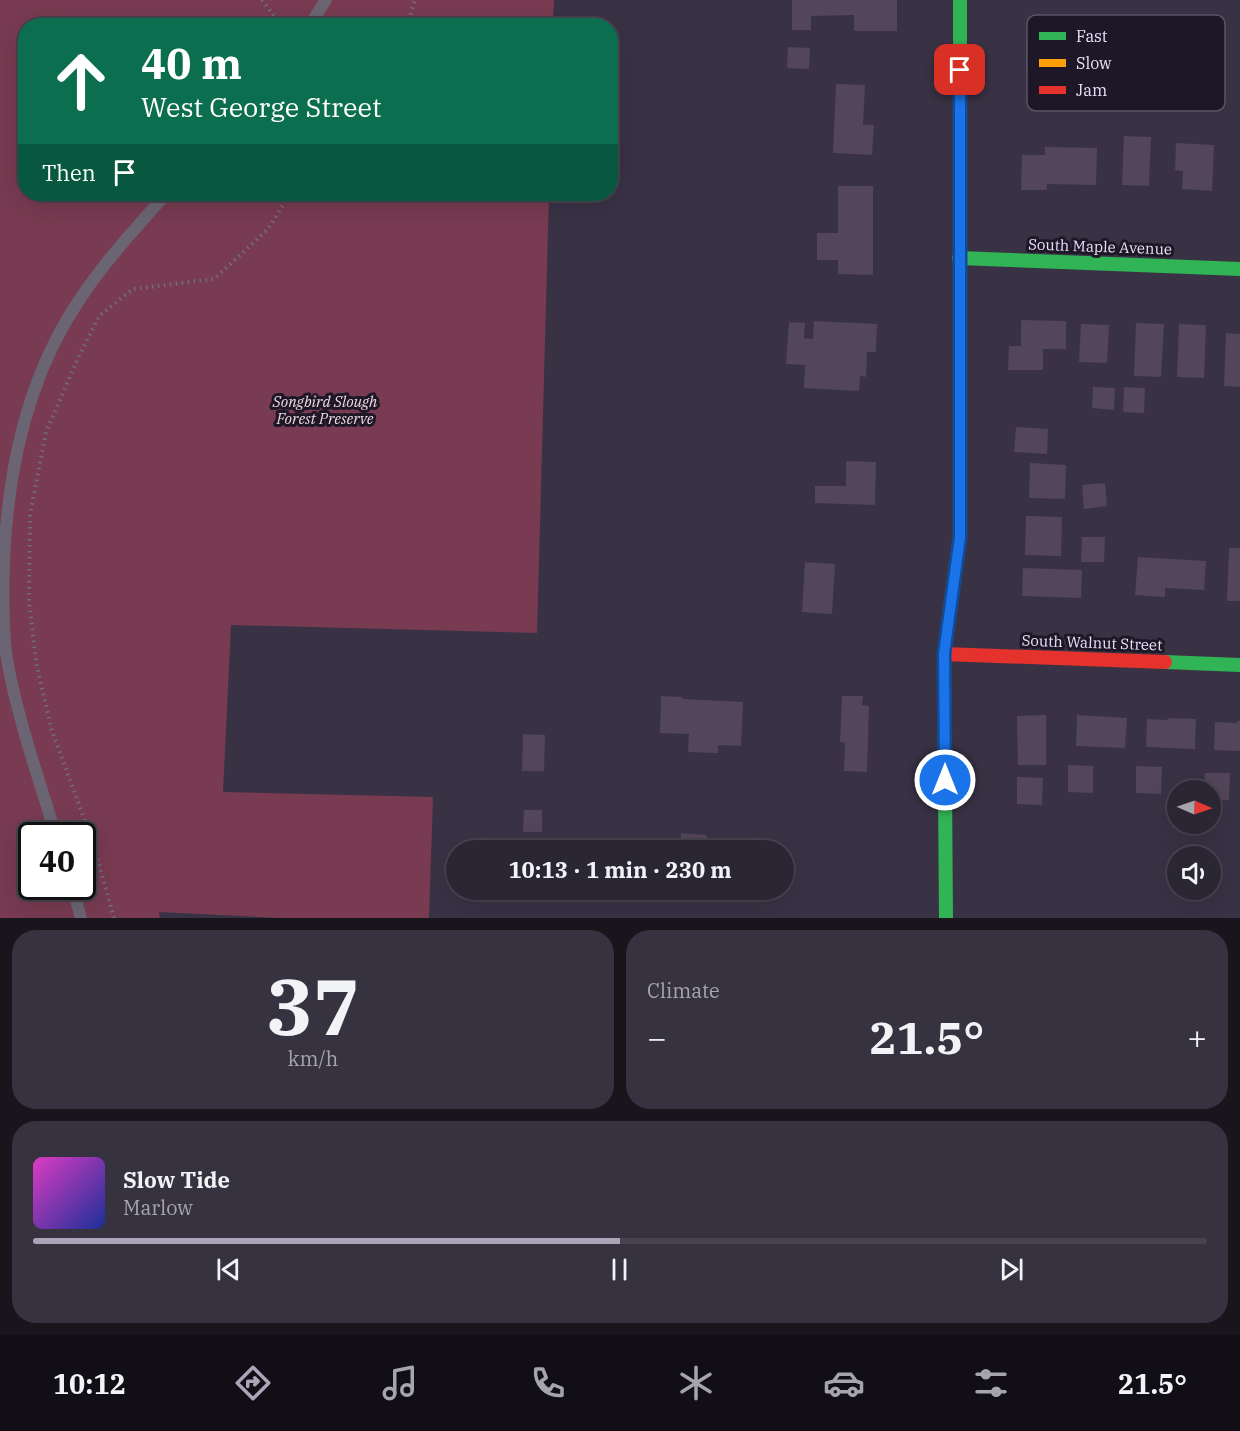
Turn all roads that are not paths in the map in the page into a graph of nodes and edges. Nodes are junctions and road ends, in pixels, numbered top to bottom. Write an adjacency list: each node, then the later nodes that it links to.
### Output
1 (326, 0): 3 (lane)
2 (960, 0): 5 (street)
3 (314, 18)
4 (160, 201): 9 (lane)
5 (959, 258): 6 (street, South Maple Avenue); 7 (street)
6 (1240, 269)
7 (944, 654): 8 (street, South Walnut Street); 12 (street)
8 (1240, 665)
9 (52, 822)
10 (76, 900): 11 (lane)
11 (81, 918)
12 (946, 918)

